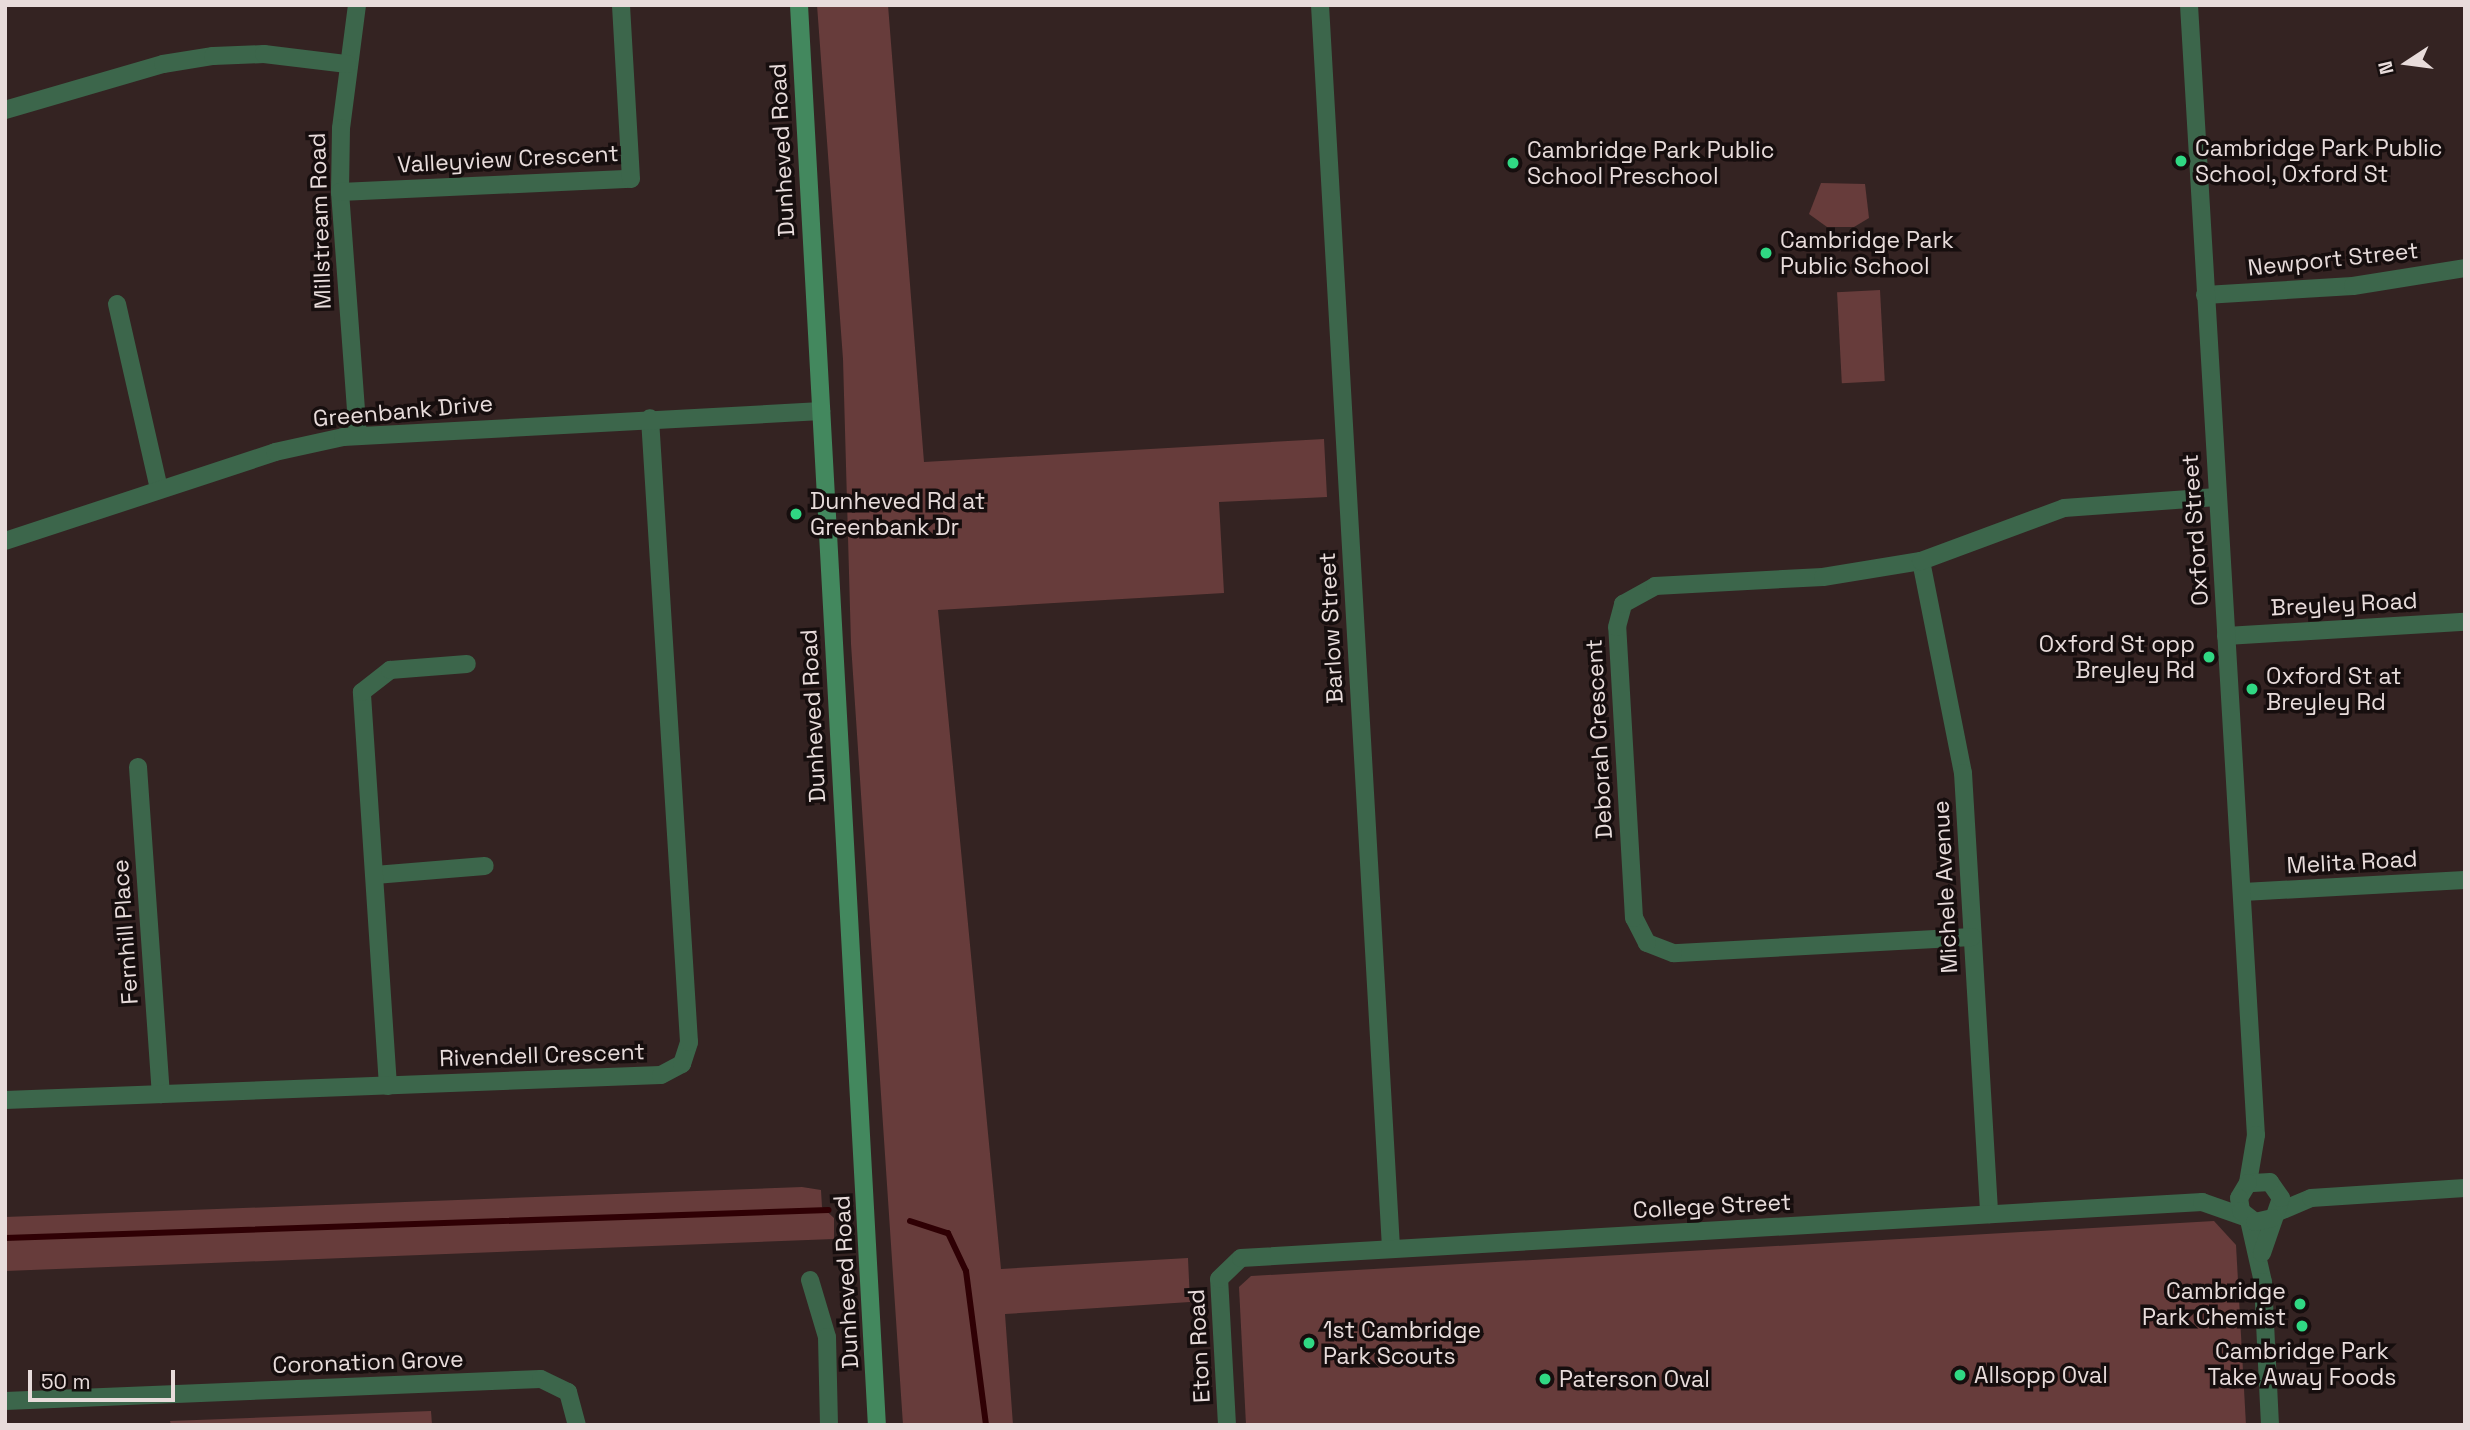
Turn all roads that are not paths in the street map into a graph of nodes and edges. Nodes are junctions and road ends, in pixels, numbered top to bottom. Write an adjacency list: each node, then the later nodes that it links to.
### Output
1 (357, 5): 6 (street, Millstream Road)
2 (621, 5): 8 (street, Valleyview Crescent)
3 (799, 5): 12 (main road, Dunheved Road)
4 (1320, 5): 40 (street, Barlow Street)
5 (2189, 5): 10 (street, Oxford Street)
6 (346, 64): 7 (street); 8 (street, Millstream Road)
7 (5, 110)
8 (340, 192): 14 (street, Millstream Road)
9 (2465, 268): 10 (street, Newport Street)
10 (2205, 295): 16 (street, Oxford Street)
11 (117, 304): 15 (street)
12 (821, 411): 13 (street, Greenbank Drive); 47 (main road, Dunheved Road)
13 (650, 418): 14 (street, Greenbank Drive); 28 (street, Rivendell Crescent)
14 (358, 435): 15 (street, Greenbank Drive)
15 (159, 489): 17 (street, Greenbank Drive)
16 (2217, 497): 18 (street, Deborah Crescent); 20 (street, Oxford Street)
17 (5, 541)
18 (1921, 561): 27 (street, Michele Avenue); 27 (street, Deborah Crescent)
19 (2465, 622): 20 (street, Breyley Road)
20 (2226, 636): 26 (street, Oxford Street)
21 (467, 664): 24 (street)
22 (138, 766): 29 (street, Fernhill Place)
23 (485, 866): 24 (street)
24 (375, 875): 28 (street)
25 (2465, 880): 26 (street, Melita Road)
26 (2243, 892): 31 (street, Oxford Street)
27 (1972, 937): 37 (street, Michele Avenue)
28 (388, 1086): 29 (street, Rivendell Crescent)
29 (161, 1094): 30 (street, Rivendell Crescent)
30 (5, 1100)
31 (2256, 1135): 32 (street, Oxford Street); 33 (street, Oxford Street)
32 (2272, 1184): 33 (street, College Street); 35 (street); 38 (street, Oxford Street)
33 (2246, 1185): 36 (street, College Street); 39 (street, Oxford Street)
34 (2465, 1188): 35 (street)
35 (2311, 1198): 38 (street)
36 (2202, 1202): 37 (street, College Street); 39 (street, College Street)
37 (1989, 1214): 40 (street, College Street)
38 (2275, 1215): 39 (street); 42 (street)
39 (2247, 1218): 42 (street)
40 (1391, 1249): 41 (street, College Street)
41 (1226, 1266): 48 (street, Eton Road)
42 (2261, 1270): 49 (street)
43 (810, 1280): 46 (street, Dunheved Road)
44 (5, 1401): 45 (street, Coronation Grove)
45 (576, 1425)
46 (829, 1425)
47 (877, 1425)
48 (1227, 1425)
49 (2270, 1425)

